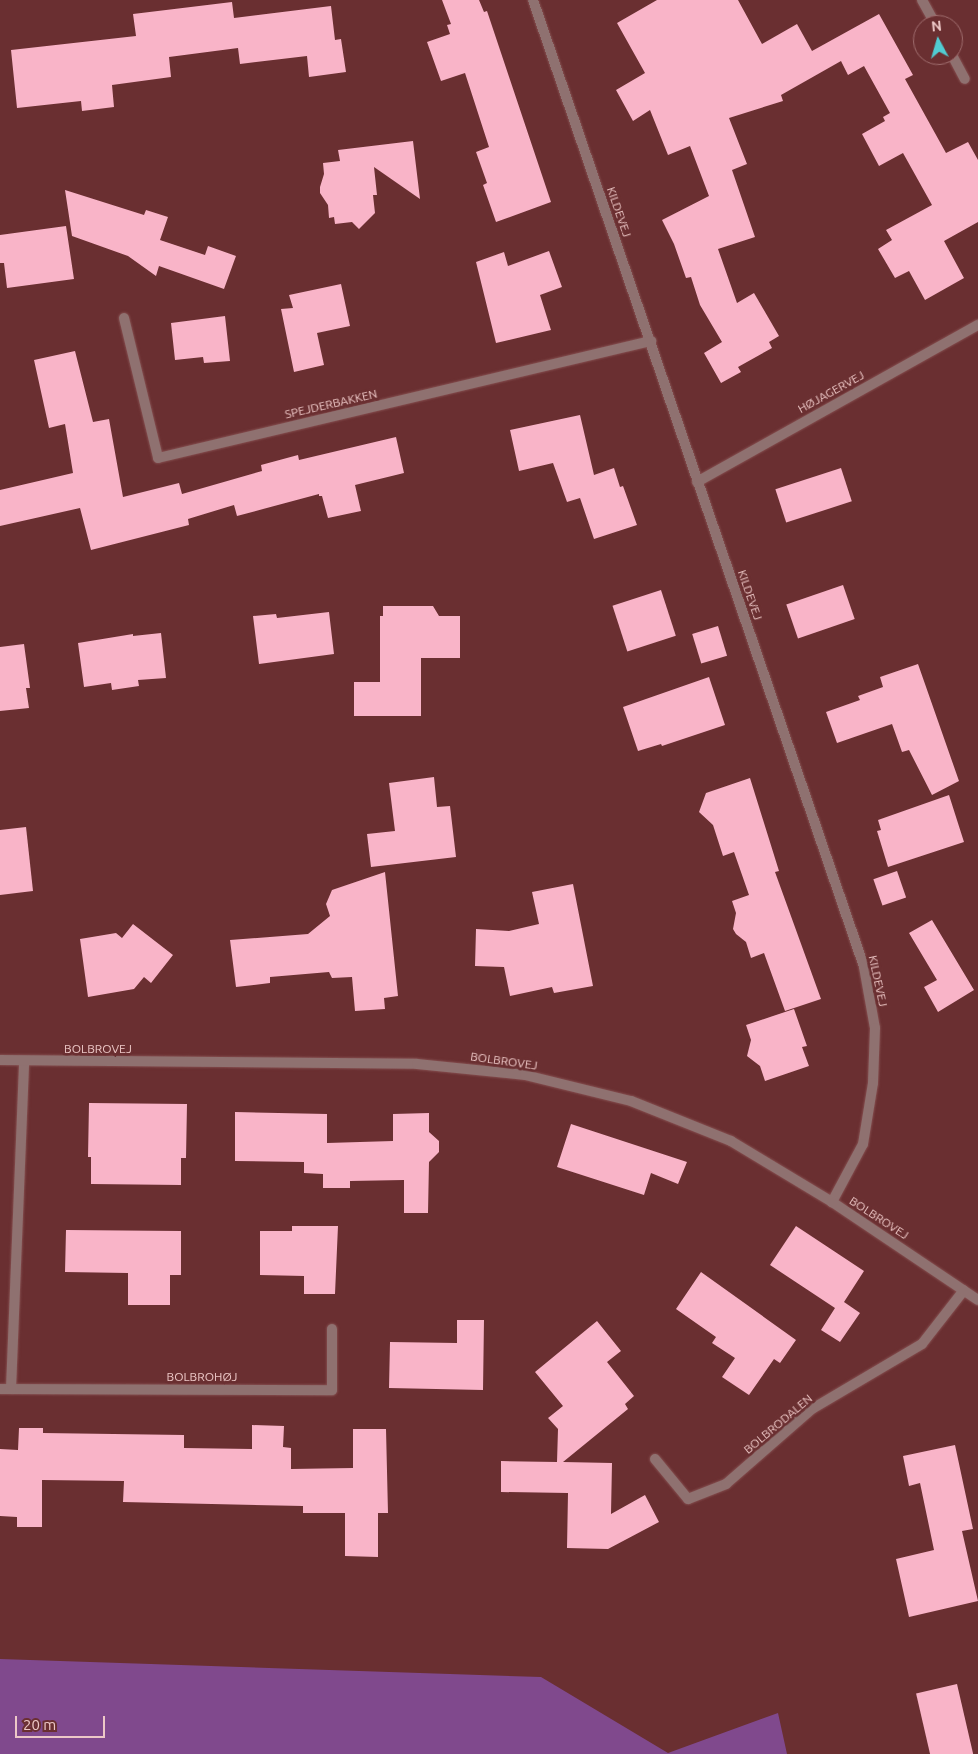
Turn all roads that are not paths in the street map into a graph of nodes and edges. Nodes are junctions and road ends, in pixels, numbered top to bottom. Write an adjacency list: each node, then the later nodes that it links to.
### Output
1 (533, 0): 8 (street, KILDEVEJ)
2 (922, 0): 3 (street)
3 (930, 15)
4 (957, 65): 5 (street)
5 (965, 79)
6 (124, 318): 8 (street, SPEJDERBAKKEN)
7 (978, 325): 9 (street, HØJAGERVEJ)
8 (650, 341): 9 (street, KILDEVEJ)
9 (697, 482): 12 (street, KILDEVEJ)
10 (0, 1060): 11 (street, BOLBROVEJ)
11 (24, 1061): 12 (street, BOLBROVEJ); 17 (street)
12 (832, 1202): 13 (street, BOLBROVEJ)
13 (964, 1290): 14 (street, BOLBROVEJ); 18 (street, BOLBRODALEN)
14 (978, 1300)
15 (332, 1329): 17 (street, BOLBROHØJ)
16 (0, 1389): 17 (street, BOLBROHØJ)
17 (12, 1389)
18 (654, 1459)

